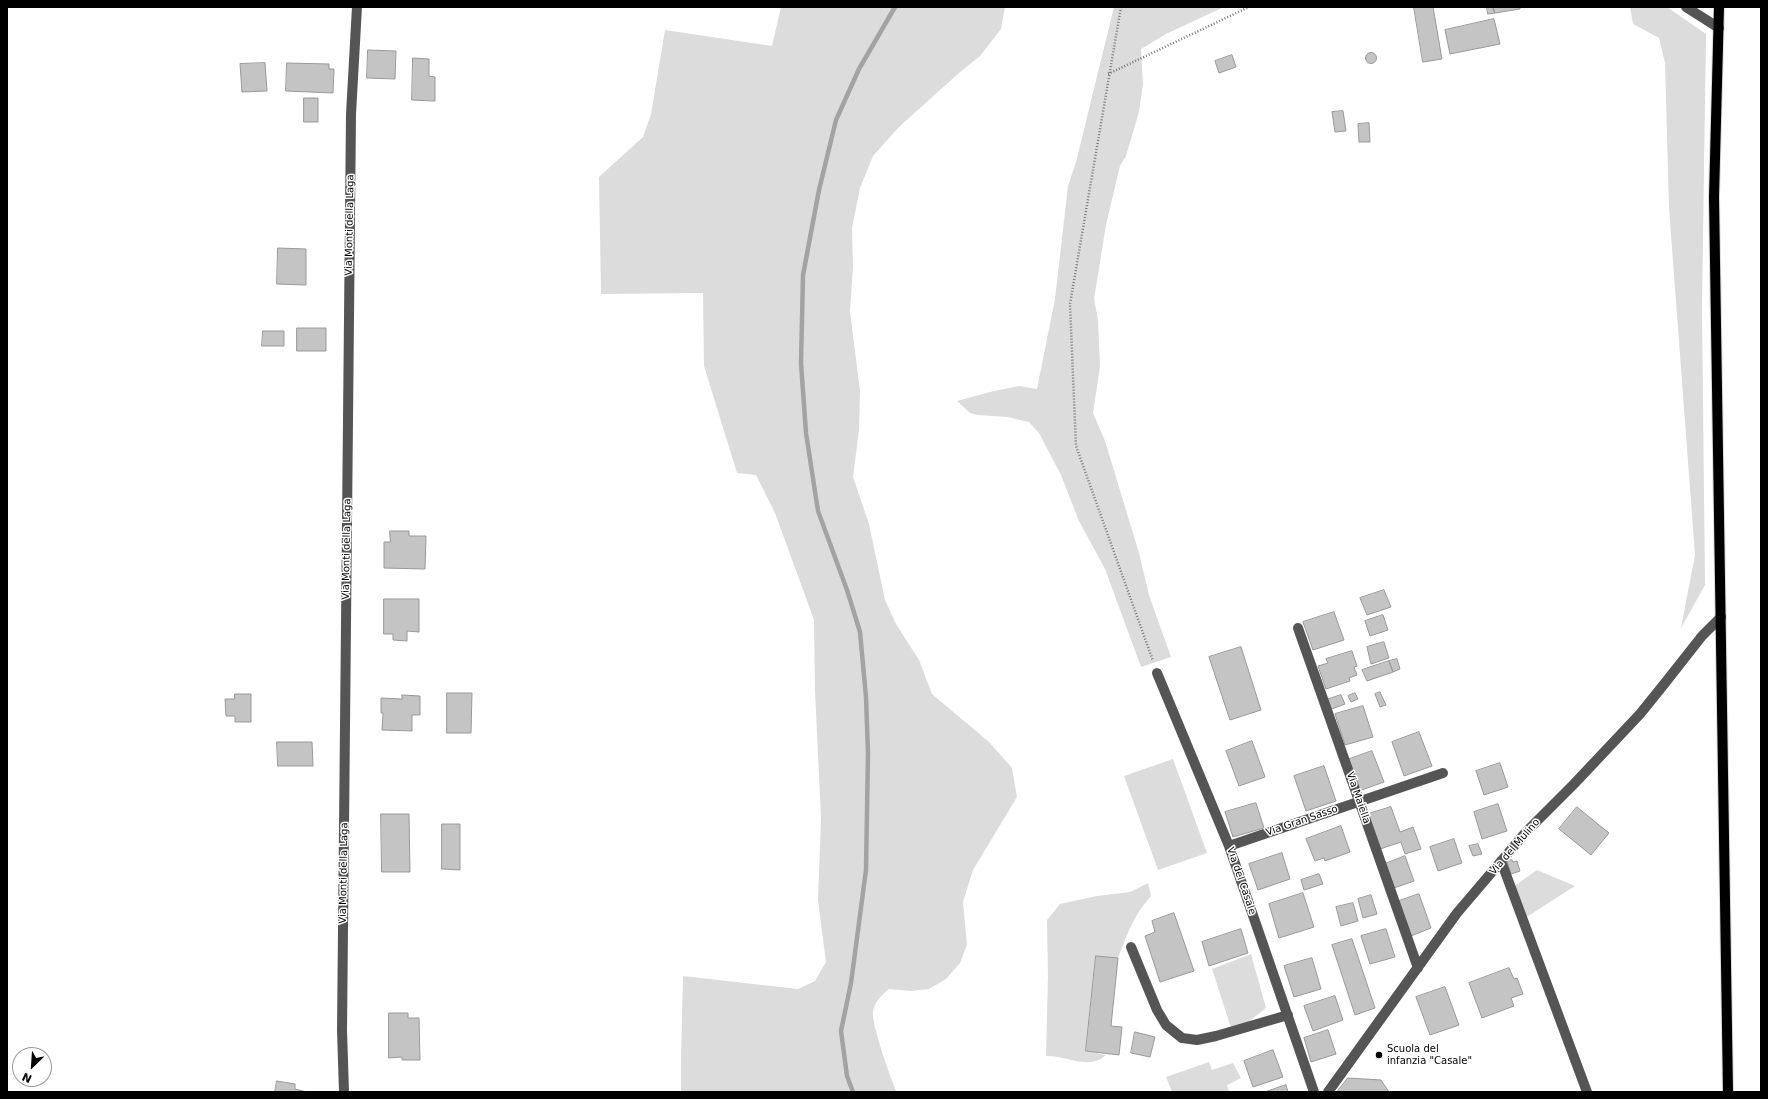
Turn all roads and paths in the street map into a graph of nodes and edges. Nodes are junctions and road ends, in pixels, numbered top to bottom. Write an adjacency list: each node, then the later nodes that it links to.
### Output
1 (357, 7): 18 (street, Via Monti della Laga)
2 (1121, 7): 7 (path)
3 (1249, 7): 7 (path)
4 (1686, 7): 6 (street)
5 (1719, 7): 6 (main road)
6 (1719, 28): 8 (main road)
7 (1108, 74): 10 (path)
8 (1720, 617): 14 (street, Via del Mulino); 22 (main road)
9 (1298, 628): 12 (street, Via Maiella)
10 (1158, 673): 13 (street, Via del Casale)
11 (1443, 773): 12 (street, Via Gran Sasso)
12 (1359, 801): 13 (street, Via Gran Sasso); 16 (street, Via Maiella)
13 (1229, 846): 17 (street, Via del Casale)
14 (1501, 861): 16 (street, Via del Mulino); 21 (street)
15 (1131, 947): 17 (street)
16 (1418, 968): 20 (street, Via del Mulino)
17 (1288, 1016): 19 (street, Via del Casale)
18 (344, 1092)
19 (1314, 1092)
20 (1328, 1092)
21 (1587, 1092)
22 (1728, 1092)

